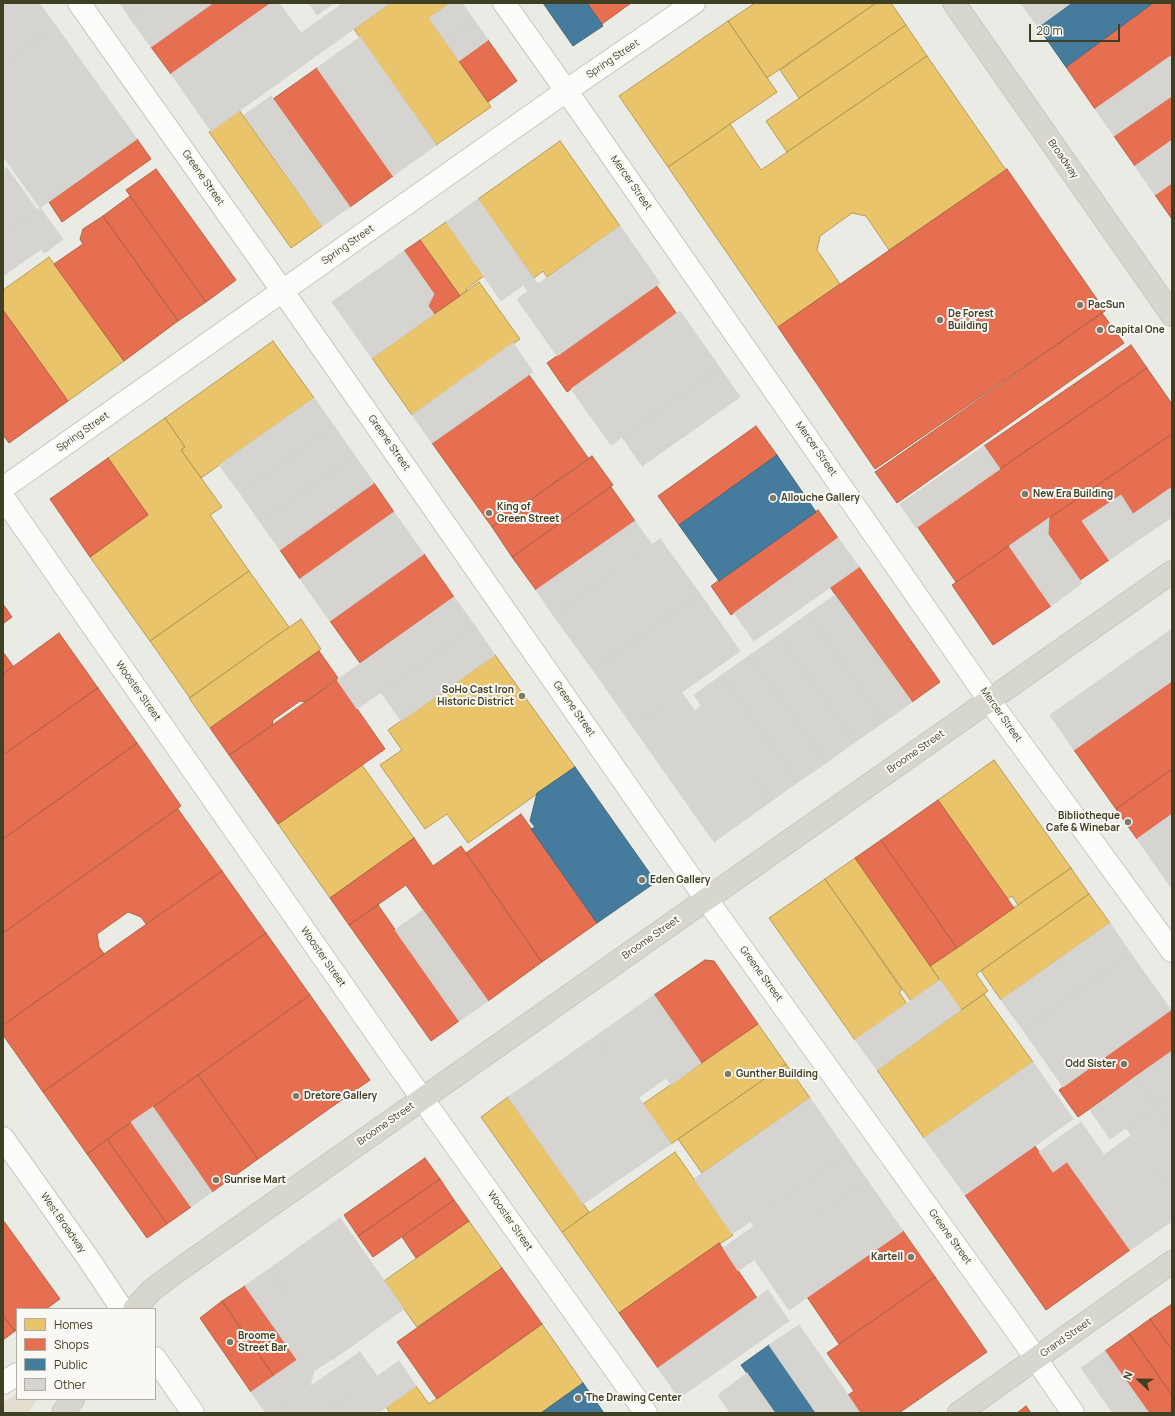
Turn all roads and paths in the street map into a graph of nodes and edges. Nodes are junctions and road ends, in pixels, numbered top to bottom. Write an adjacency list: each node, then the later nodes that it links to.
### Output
1 (78, 3): 6 (street, Greene Street)
2 (504, 3): 5 (street, Mercer Street)
3 (694, 3): 5 (street, Spring Street)
4 (954, 3): 7 (main road, Broadway)
5 (566, 91): 6 (street, Spring Street); 11 (street, Mercer Street)
6 (282, 291): 8 (street, Spring Street); 12 (street, Greene Street)
7 (1172, 315)
8 (3, 488)
9 (3, 497): 14 (street, Wooster Street)
10 (1172, 572): 11 (main road, Broome Street)
11 (990, 700): 12 (main road, Broome Street); 13 (street, Mercer Street)
12 (707, 899): 14 (main road, Broome Street); 20 (street, Greene Street)
13 (1172, 951)
14 (422, 1099): 18 (main road, Broome Street); 26 (street, Wooster Street)
15 (3, 1138): 17 (street, West Broadway)
16 (1172, 1262): 20 (main road, Grand Street)
17 (121, 1308)
18 (135, 1308)
19 (156, 1359): 25 (street)
20 (1036, 1359): 27 (main road, Grand Street); 28 (street, Greene Street)
21 (16, 1375): 22 (street)
22 (3, 1383)
23 (71, 1400): 24 (main road)
24 (63, 1413)
25 (193, 1413)
26 (646, 1413)
27 (959, 1413)
28 (1073, 1413)

